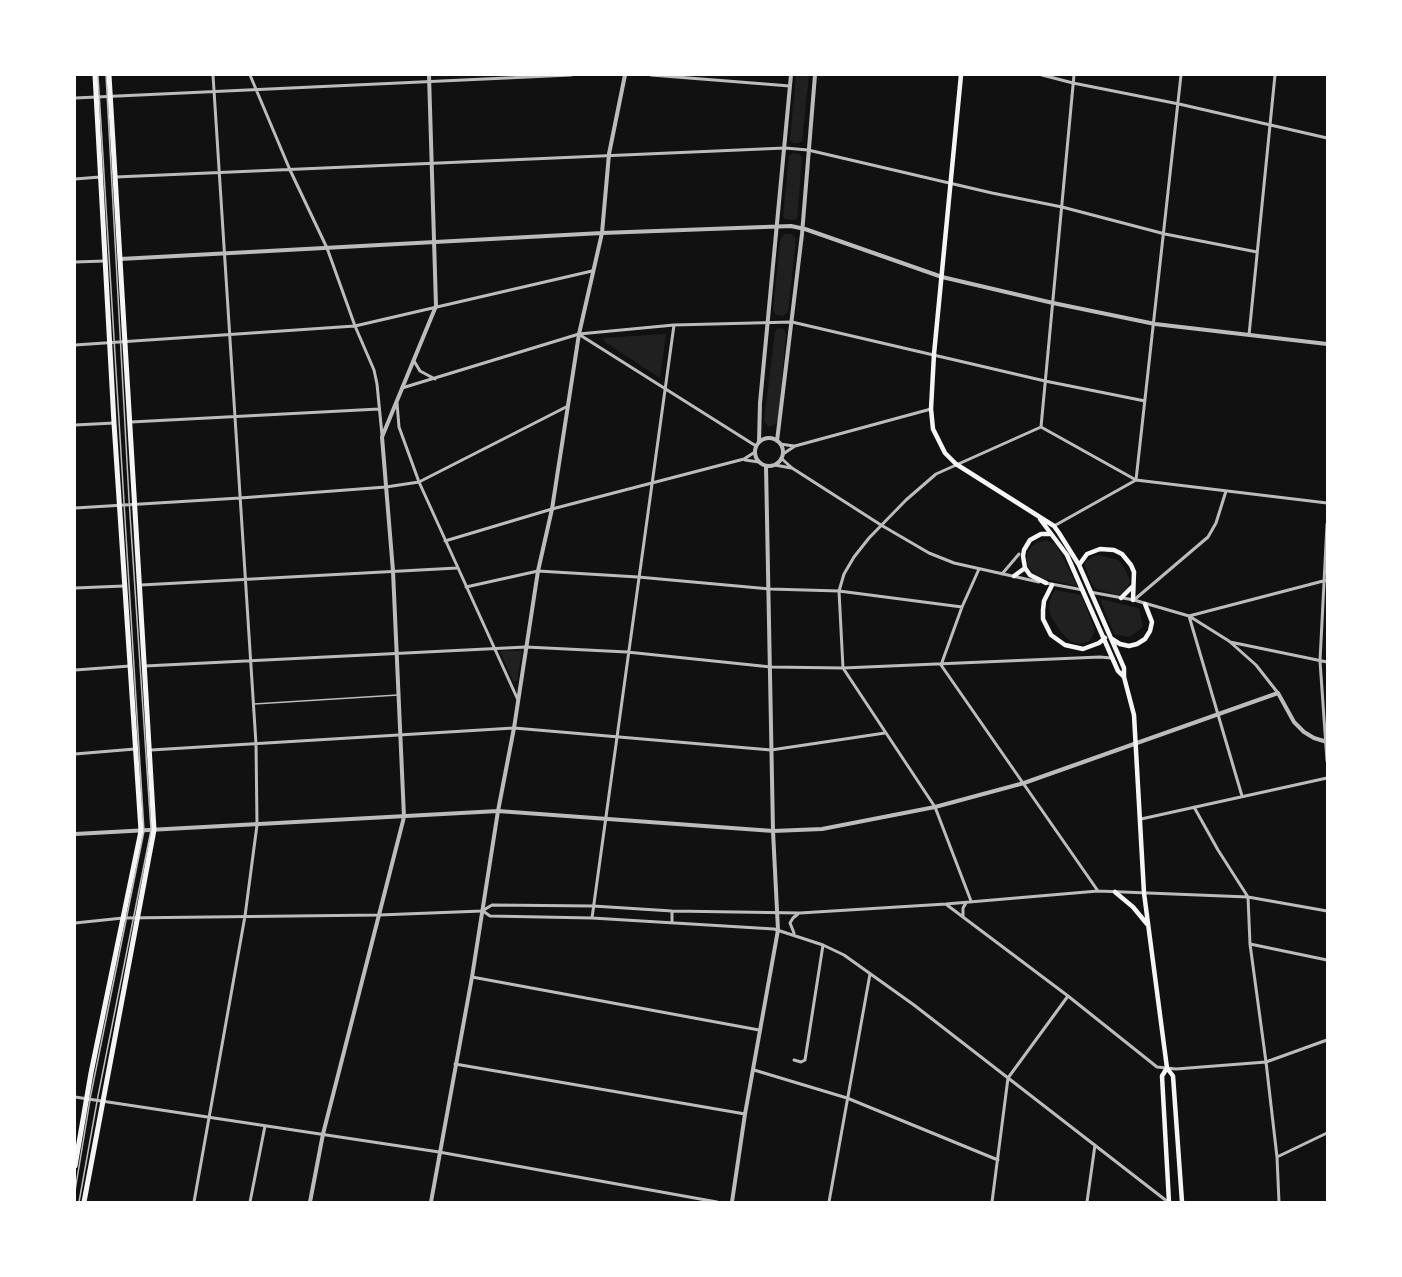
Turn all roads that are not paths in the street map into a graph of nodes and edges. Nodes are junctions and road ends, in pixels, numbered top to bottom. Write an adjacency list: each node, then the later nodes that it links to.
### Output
1 (96, 75): 21 (main road)
2 (107, 75): 20 (main road)
3 (213, 75): 19 (street)
4 (250, 75): 18 (street)
5 (571, 75): 15 (street)
6 (625, 75): 28 (street)
7 (651, 75): 17 (street)
8 (791, 75): 17 (street)
9 (815, 75): 27 (street)
10 (961, 75): 35 (main road)
11 (1042, 75): 16 (street)
12 (1074, 75): 16 (street)
13 (1181, 75): 23 (street)
14 (1275, 75): 24 (street)
15 (430, 78): 18 (street); 29 (street)
16 (1073, 83): 23 (street); 36 (street)
17 (790, 86): 26 (street)
18 (256, 89): 19 (street); 30 (street)
19 (213, 91): 20 (street); 31 (street)
20 (109, 96): 21 (street); 33 (main road); 60 (lane)
21 (98, 97): 22 (street); 32 (main road); 61 (lane)
22 (75, 98)
23 (1179, 104): 24 (street); 40 (street)
24 (1270, 124): 25 (street); 43 (street)
25 (1327, 138)
26 (785, 148): 27 (street); 28 (street); 37 (street)
27 (808, 150): 35 (street); 38 (street)
28 (609, 154): 29 (street); 39 (street)
29 (432, 162): 30 (street); 41 (street)
30 (290, 170): 31 (street); 42 (street)
31 (219, 172): 33 (street); 44 (street)
32 (101, 177): 34 (street); 46 (main road)
33 (115, 177): 45 (main road)
34 (75, 178)
35 (951, 183): 36 (street); 49 (main road)
36 (1062, 207): 40 (street); 50 (street)
37 (778, 225): 38 (street); 39 (street); 52 (street)
38 (802, 228): 49 (street); 53 (street)
39 (602, 233): 41 (street); 48 (street)
40 (1165, 234): 43 (street); 54 (street)
41 (434, 242): 42 (street); 51 (street)
42 (327, 248): 44 (street); 56 (street)
43 (1257, 252): 58 (street)
44 (224, 253): 45 (street); 59 (street)
45 (120, 259): 60 (main road)
46 (105, 261): 47 (street); 61 (main road)
47 (75, 262)
48 (592, 271): 51 (street); 57 (street)
49 (942, 277): 50 (street); 64 (main road)
50 (1053, 303): 54 (street); 67 (street)
51 (436, 306): 56 (street); 65 (street)
52 (770, 322): 53 (street); 55 (street); 82 (street)
53 (792, 322): 64 (street); 81 (street)
54 (1155, 324): 58 (street); 71 (street)
55 (674, 325): 57 (street); 68 (street)
56 (355, 326): 59 (street); 73 (street)
57 (579, 334): 66 (street); 68 (street); 72 (street)
58 (1250, 335): 62 (street)
59 (228, 336): 60 (street); 75 (street)
60 (122, 342): 61 (street); 76 (main road); 99 (lane)
61 (112, 343): 63 (street); 77 (main road); 100 (lane)
62 (1327, 344)
63 (75, 345)
64 (934, 354): 67 (street); 74 (main road)
65 (414, 361): 66 (street); 69 (street)
66 (437, 379): 69 (street)
67 (1046, 381): 71 (street); 79 (street)
68 (665, 387): 82 (street); 94 (street)
69 (402, 388): 70 (street)
70 (397, 401): 80 (street); 93 (street)
71 (1145, 401): 92 (street)
72 (568, 406): 93 (street); 102 (street)
73 (380, 409): 75 (street); 80 (street)
74 (931, 409): 83 (street); 88 (main road)
75 (234, 416): 76 (street); 97 (street)
76 (129, 422): 99 (main road)
77 (114, 423): 78 (street); 100 (main road)
78 (75, 425)
79 (1041, 426): 88 (street); 92 (street)
80 (382, 437): 95 (street)
81 (779, 442): 82 (street); 83 (street); 85 (street)
82 (758, 444): 84 (street)
83 (795, 446): 85 (street)
84 (755, 452): 86 (street); 87 (street)
85 (782, 456): 89 (street); 91 (street)
86 (744, 459): 87 (street); 94 (street)
87 (759, 462): 90 (street)
88 (956, 464): 103 (main road); 105 (street)
89 (775, 465): 90 (street); 91 (street)
90 (766, 466): 128 (street)
91 (792, 468): 105 (street)
92 (1136, 480): 96 (street); 106 (street)
93 (419, 482): 95 (street); 108 (street)
94 (653, 482): 102 (street); 118 (street)
95 (386, 487): 97 (street); 114 (street)
96 (1226, 490): 98 (street); 131 (street)
97 (240, 498): 99 (street); 119 (street)
98 (1327, 502)
99 (131, 504): 100 (street); 122 (main road); 183 (lane)
100 (122, 505): 101 (street); 125 (main road); 184 (lane)
101 (75, 508)
102 (552, 509): 108 (street); 115 (street)
103 (1038, 516): 106 (main road); 107 (main road)
104 (1327, 524): 120 (street)
105 (881, 525): 113 (street); 129 (street)
106 (1054, 526): 112 (main road)
107 (1050, 534): 111 (main road); 135 (main road)
108 (445, 541): 110 (street)
109 (1018, 554): 116 (street)
110 (457, 568): 114 (street); 126 (street)
111 (1025, 568): 117 (main road); 121 (main road)
112 (1080, 568): 124 (main road); 135 (main road)
113 (979, 569): 116 (street); 133 (street)
114 (393, 571): 119 (street); 143 (street)
115 (538, 571): 118 (street); 126 (street); 139 (street)
116 (1002, 574): 117 (street)
117 (1014, 576): 121 (street)
118 (638, 577): 128 (street); 141 (street)
119 (245, 580): 122 (street); 146 (street)
120 (1326, 580): 134 (street); 147 (street)
121 (1046, 583): 123 (street)
122 (139, 585): 151 (main road)
123 (1052, 585): 130 (street); 136 (main road)
124 (1133, 585): 130 (main road); 131 (main road)
125 (125, 586): 127 (street); 150 (main road)
126 (466, 587): 140 (street)
127 (75, 588)
128 (770, 589): 129 (street); 152 (street)
129 (839, 591): 133 (street); 153 (street)
130 (1121, 598): 131 (street)
131 (1134, 600): 132 (street)
132 (1145, 604): 134 (street); 137 (main road)
133 (962, 607): 149 (street)
134 (1189, 616): 138 (street); 160 (street)
135 (1105, 630): 136 (main road); 137 (main road)
136 (1105, 638): 142 (main road)
137 (1112, 639): 155 (main road)
138 (1229, 641): 147 (street); 156 (street)
139 (526, 647): 140 (street); 141 (street); 158 (street)
140 (494, 648): 143 (street); 158 (street)
141 (627, 652): 152 (street); 164 (street)
142 (1110, 652): 144 (street); 145 (main road)
143 (396, 654): 146 (street); 157 (street)
144 (1100, 657): 145 (street); 149 (street)
145 (1113, 659): 155 (main road)
146 (250, 661): 151 (street); 159 (street)
147 (1320, 661): 148 (street); 165 (street)
148 (1327, 662)
149 (941, 665): 153 (street); 174 (street)
150 (130, 666): 154 (street); 168 (main road)
151 (144, 666): 169 (main road)
152 (771, 667): 153 (street); 170 (street)
153 (843, 668): 162 (street)
154 (75, 670)
155 (1124, 677): 166 (main road)
156 (1278, 693): 160 (street); 165 (street)
157 (399, 695): 159 (lane); 163 (street)
158 (518, 700): 161 (street)
159 (253, 704): 167 (street)
160 (1218, 713): 166 (street); 175 (street)
161 (514, 728): 163 (street); 164 (street); 178 (street)
162 (886, 733): 170 (street); 176 (street)
163 (401, 735): 167 (street); 179 (street)
164 (616, 737): 170 (street); 180 (street)
165 (1326, 741): 172 (street)
166 (1136, 742): 174 (street); 181 (main road)
167 (256, 744): 169 (street); 182 (street)
168 (135, 749): 171 (street); 184 (main road)
169 (149, 750): 183 (main road)
170 (771, 750): 185 (street)
171 (75, 754)
172 (1327, 761)
173 (1327, 778): 175 (street)
174 (1024, 783): 176 (street); 187 (street)
175 (1242, 796): 177 (street)
176 (935, 807): 185 (street); 191 (street)
177 (1194, 807): 181 (street); 190 (street)
178 (498, 811): 179 (street); 180 (street); 195 (street)
179 (404, 817): 182 (street); 199 (street)
180 (605, 818): 185 (street); 193 (street)
181 (1141, 819): 189 (main road)
182 (257, 825): 183 (street); 200 (street)
183 (152, 830): 184 (street); 203 (main road)
184 (142, 831): 186 (street); 202 (main road)
185 (773, 831): 198 (street)
186 (75, 834)
187 (1098, 891): 188 (street); 191 (street)
188 (1115, 892): 189 (street); 207 (main road)
189 (1144, 893): 190 (street); 207 (main road)
190 (1248, 897): 196 (street); 210 (street)
191 (969, 902): 192 (street); 201 (street)
192 (945, 904): 197 (street); 201 (street)
193 (593, 906): 194 (street); 195 (street); 204 (street)
194 (672, 910): 198 (street); 206 (street)
195 (482, 911): 199 (street); 204 (street); 214 (street)
196 (1327, 911)
197 (800, 913): 198 (street); 209 (street)
198 (778, 914): 208 (street)
199 (380, 915): 200 (street); 232 (street)
200 (244, 916): 203 (street); 229 (street)
201 (963, 916): 215 (street)
202 (125, 918): 203 (street); 205 (street); 226 (main road)
203 (136, 918): 227 (main road)
204 (592, 918): 206 (street)
205 (75, 923)
206 (672, 923): 208 (street)
207 (1148, 925): 221 (main road)
208 (778, 930): 209 (street); 216 (street)
209 (797, 935): 211 (street)
210 (1250, 944): 212 (street); 219 (street)
211 (823, 945): 213 (street); 218 (street)
212 (1327, 960)
213 (870, 973): 223 (street); 225 (street)
214 (472, 977): 216 (street); 220 (street)
215 (1068, 996): 221 (street); 223 (street)
216 (760, 1030): 222 (street)
217 (1327, 1040): 219 (street)
218 (794, 1060)
219 (1266, 1062): 221 (street); 235 (street)
220 (455, 1064): 228 (street); 234 (street)
221 (1167, 1068): 249 (main road); 250 (main road)
222 (754, 1070): 225 (street); 228 (street)
223 (1008, 1078): 233 (street); 236 (street)
224 (75, 1097): 226 (street)
225 (847, 1098): 236 (street); 246 (street)
226 (88, 1099): 227 (street); 237 (main road); 238 (lane)
227 (99, 1101): 229 (street); 239 (main road)
228 (745, 1114): 245 (street)
229 (210, 1117): 230 (street); 240 (street)
230 (265, 1126): 232 (street); 241 (street)
231 (1327, 1133): 235 (street)
232 (322, 1134): 234 (street); 242 (street)
233 (1095, 1145): 248 (street); 249 (street)
234 (440, 1152): 243 (street); 244 (street)
235 (1277, 1157): 251 (street)
236 (998, 1160): 247 (street)
237 (75, 1166)
238 (75, 1191)
239 (81, 1202)
240 (194, 1202)
241 (250, 1202)
242 (310, 1202)
243 (431, 1202)
244 (717, 1202)
245 (732, 1202)
246 (829, 1202)
247 (992, 1202)
248 (1087, 1202)
249 (1168, 1202)
250 (1182, 1202)
251 (1279, 1202)

